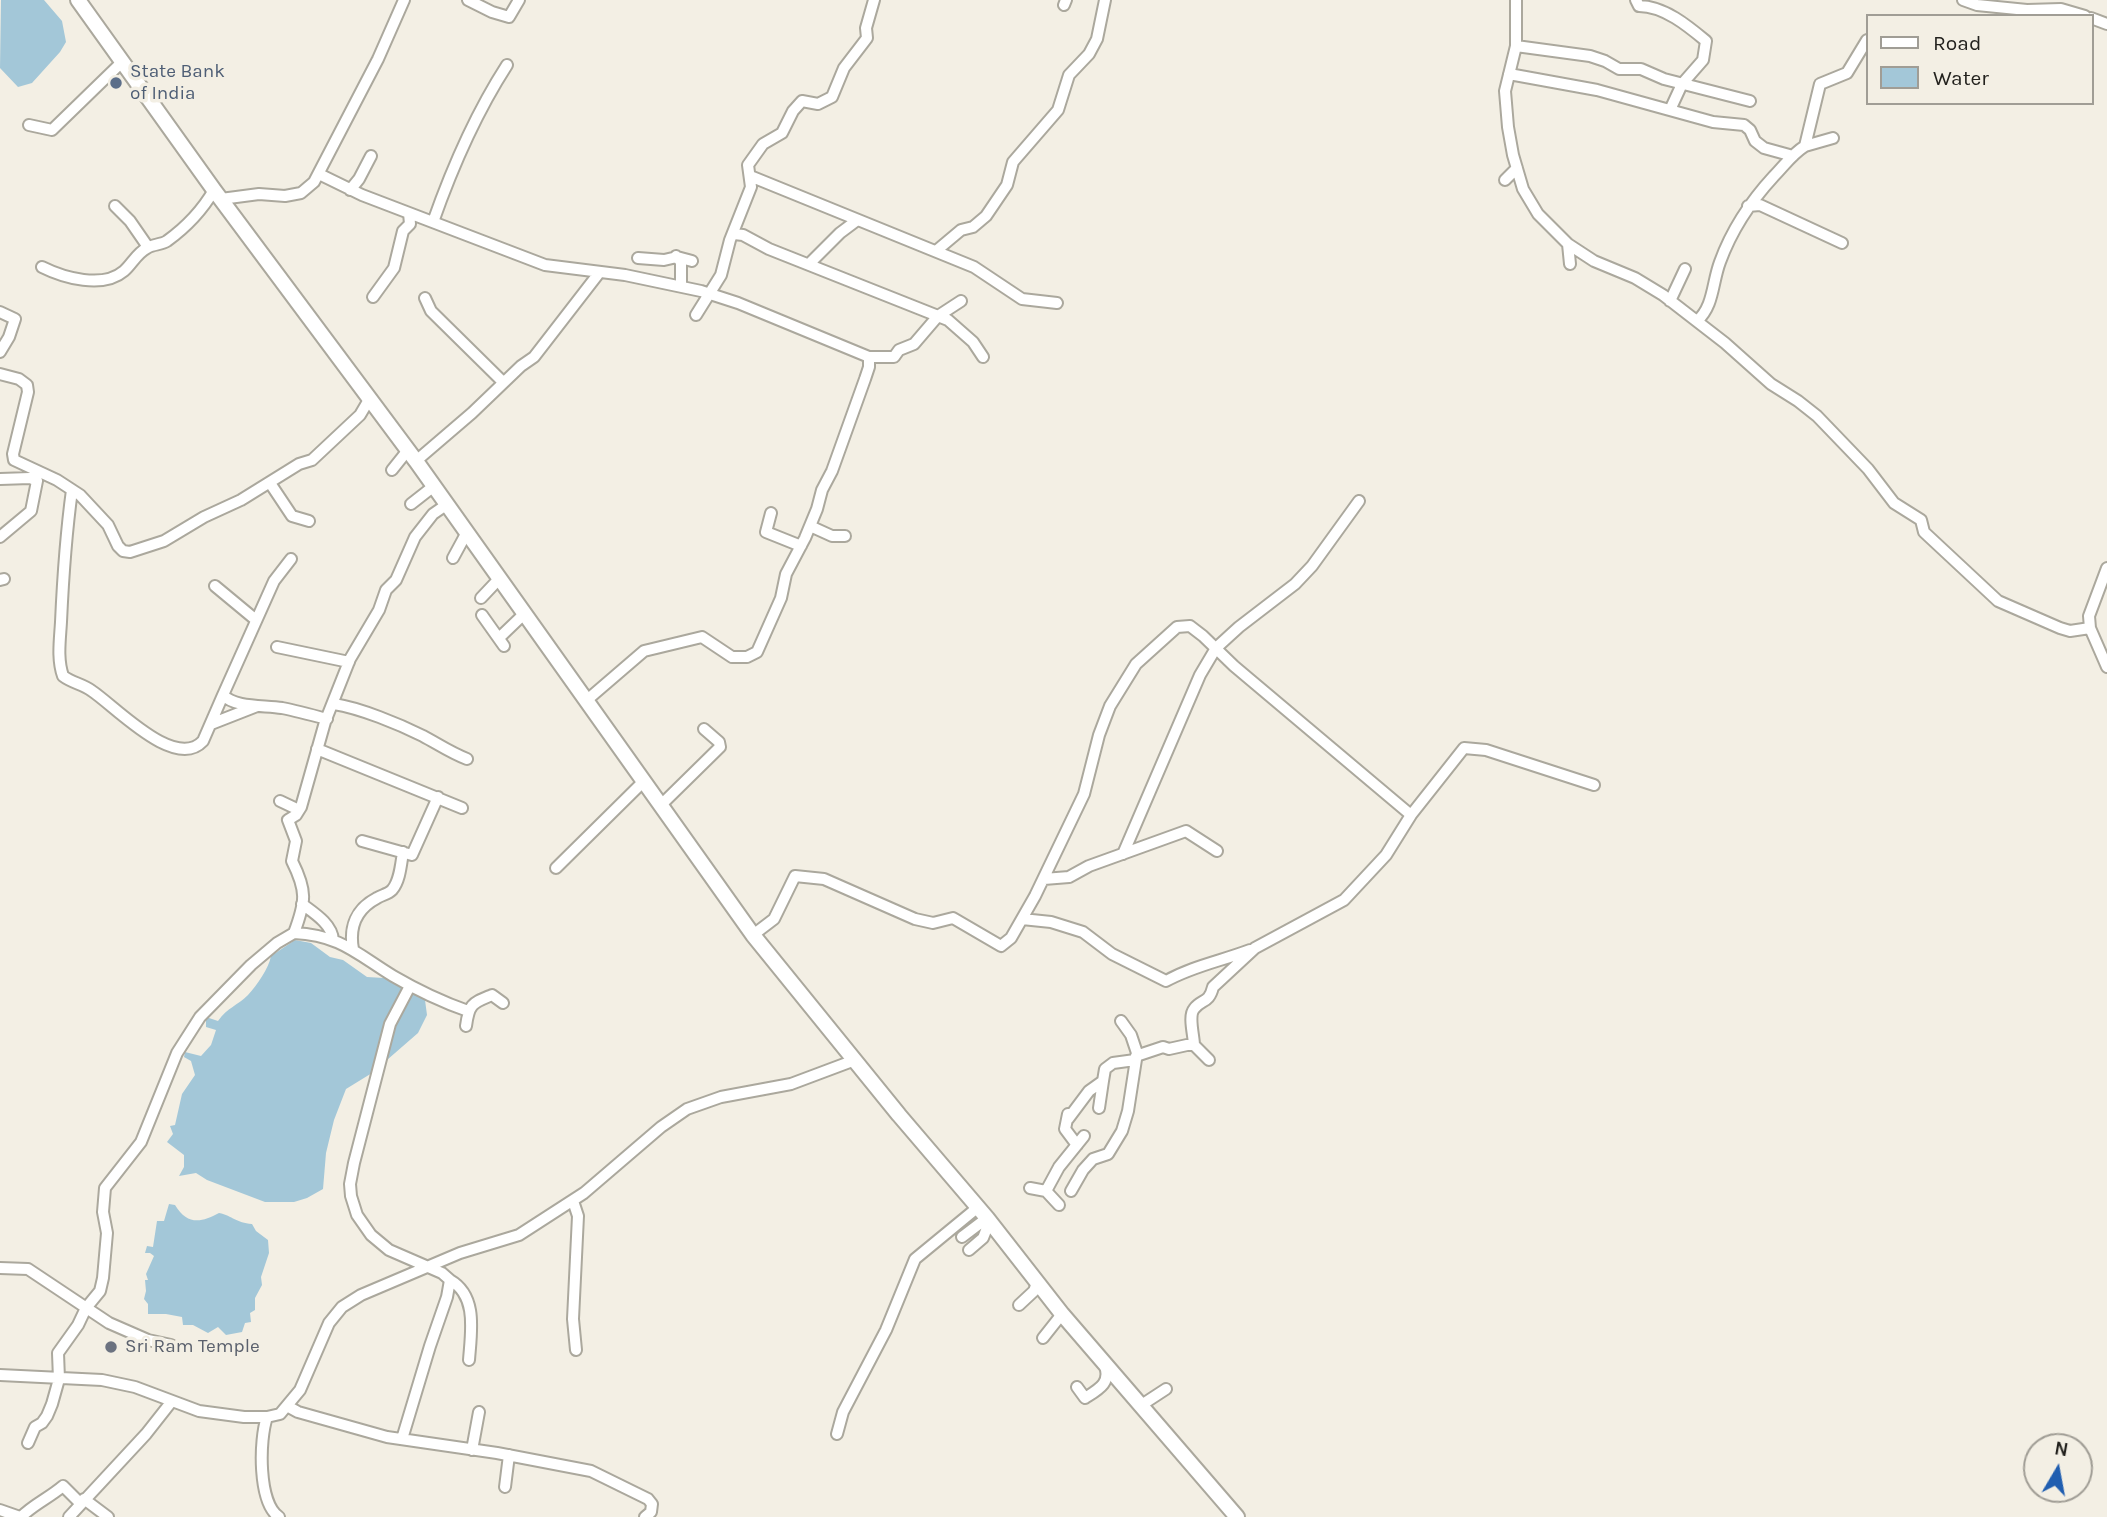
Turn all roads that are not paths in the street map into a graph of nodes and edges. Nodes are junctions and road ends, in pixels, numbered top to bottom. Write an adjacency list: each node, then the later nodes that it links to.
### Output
1 (78, 0): 13 (street)
2 (404, 0): 25 (street)
3 (468, 0): 4 (street)
4 (519, 0)
5 (1105, 0): 39 (street)
6 (1517, 0): 12 (street)
7 (1636, 0): 16 (street)
8 (1963, 0): 10 (street)
9 (872, 1): 26 (street)
10 (2078, 14)
11 (1866, 42): 21 (street)
12 (1516, 46): 15 (street); 16 (street)
13 (121, 63): 19 (street); 29 (street)
14 (507, 65): 34 (street)
15 (1509, 74): 18 (street); 24 (street)
16 (1682, 84): 17 (street); 18 (street)
17 (1750, 101)
18 (1670, 110): 23 (street)
19 (29, 125)
20 (1833, 138): 21 (street)
21 (1805, 146): 23 (street)
22 (371, 156): 28 (street)
23 (1793, 156): 31 (street)
24 (1517, 169): 27 (street); 37 (street)
25 (319, 174): 28 (street); 29 (street)
26 (750, 176): 33 (street); 35 (street)
27 (1505, 180)
28 (350, 190): 32 (street)
29 (218, 195): 38 (street); 64 (street)
30 (115, 206): 38 (street)
31 (1748, 206): 36 (street); 58 (street)
32 (409, 213): 34 (street); 50 (street)
33 (856, 221): 39 (street); 43 (street)
34 (433, 222): 47 (street)
35 (734, 234): 43 (street); 49 (street)
36 (1842, 243)
37 (1568, 244): 44 (street); 53 (street)
38 (148, 247): 45 (street)
39 (936, 251): 54 (street)
40 (674, 255): 41 (street); 42 (street); 48 (street)
41 (638, 258)
42 (692, 261)
43 (809, 264): 57 (street)
44 (1570, 264)
45 (42, 267)
46 (1685, 269): 53 (street)
47 (599, 273): 48 (street); 63 (street)
48 (681, 286): 49 (street)
49 (709, 293): 56 (street); 60 (street)
50 (373, 297)
51 (425, 298): 63 (street)
52 (961, 301): 57 (street)
53 (1670, 301): 58 (street)
54 (1057, 303)
55 (0, 312): 59 (street)
56 (696, 315)
57 (938, 316): 60 (street); 61 (street)
58 (1697, 321): 90 (street)
59 (0, 352)
60 (869, 357): 76 (street)
61 (983, 357)
62 (0, 374): 70 (street)
63 (503, 382): 65 (street)
64 (370, 398): 65 (street); 68 (street)
65 (412, 455): 66 (street); 69 (street)
66 (392, 470)
67 (0, 479): 79 (street)
68 (270, 483): 70 (street); 75 (street)
69 (434, 486): 72 (street); 73 (street)
70 (72, 491): 100 (street)
71 (1359, 501): 92 (street)
72 (411, 504)
73 (446, 505): 77 (street); 93 (street)
74 (771, 513): 80 (street)
75 (309, 521)
76 (810, 526): 78 (street); 80 (street)
77 (466, 534): 81 (street); 84 (street)
78 (845, 536)
79 (0, 537)
80 (801, 547): 96 (street)
81 (453, 558)
82 (291, 559): 89 (street)
83 (2107, 568): 90 (street)
84 (498, 580): 86 (street); 87 (street)
85 (215, 586): 89 (street)
86 (481, 598)
87 (524, 614): 88 (street); 96 (street)
88 (482, 615)
89 (256, 620): 95 (street)
90 (2090, 628): 94 (street)
91 (277, 648): 93 (street)
92 (1216, 648): 111 (street); 115 (street); 117 (street)
93 (349, 663): 97 (street)
94 (2107, 667)
95 (223, 695): 98 (street); 100 (street)
96 (587, 700): 104 (street)
97 (334, 704): 99 (street); 103 (street)
98 (259, 705): 99 (street); 100 (street)
99 (327, 719): 102 (street)
100 (211, 724)
101 (704, 729): 108 (street)
102 (317, 749): 106 (street); 110 (street)
103 (467, 759)
104 (643, 782): 108 (street); 116 (street)
105 (1594, 785): 111 (street)
106 (438, 797): 109 (street); 114 (street)
107 (279, 801): 110 (street)
108 (661, 805): 121 (street)
109 (462, 808)
110 (299, 810): 118 (street)
111 (1411, 815): 123 (street)
112 (362, 841): 114 (street)
113 (1217, 851): 115 (street)
114 (403, 852): 124 (street)
115 (1123, 854): 117 (street)
116 (556, 868)
117 (1044, 879): 119 (street)
118 (302, 904): 120 (street); 122 (street)
119 (1022, 919): 121 (street); 123 (street)
120 (294, 933): 122 (street); 149 (street)
121 (753, 935): 132 (street)
122 (333, 940): 124 (street)
123 (1255, 948): 130 (street)
124 (353, 949): 125 (street)
125 (410, 986): 127 (street); 144 (street)
126 (502, 1003): 127 (street)
127 (468, 1012): 129 (street)
128 (1121, 1021): 131 (street)
129 (466, 1026)
130 (1194, 1045): 131 (street); 133 (street)
131 (1135, 1058): 134 (street); 138 (street)
132 (855, 1060): 139 (street); 141 (street)
133 (1209, 1060)
134 (1103, 1081): 135 (street); 137 (street)
135 (1100, 1108)
136 (1030, 1188): 137 (street)
137 (1046, 1191): 140 (street)
138 (1071, 1191)
139 (573, 1201): 144 (street); 153 (street)
140 (1059, 1205)
141 (982, 1216): 142 (street); 143 (street); 147 (street); 165 (street)
142 (962, 1237)
143 (969, 1250)
144 (425, 1267): 146 (street); 161 (street)
145 (0, 1268): 149 (street)
146 (450, 1280): 154 (street); 166 (street)
147 (1037, 1283): 148 (street); 150 (street)
148 (1019, 1305)
149 (86, 1308): 152 (street); 157 (street)
150 (1062, 1314): 151 (street); 155 (street)
151 (1043, 1338)
152 (171, 1345)
153 (576, 1350)
154 (469, 1360)
155 (1103, 1361): 158 (street); 162 (street)
156 (0, 1375): 157 (street)
157 (59, 1379): 160 (street); 167 (street)
158 (1077, 1387)
159 (1166, 1389): 162 (street)
160 (172, 1401): 164 (street); 171 (street)
161 (287, 1406): 164 (street); 166 (street)
162 (1140, 1406): 178 (street)
163 (479, 1412): 168 (street)
164 (267, 1417): 173 (street)
165 (837, 1434)
166 (402, 1439): 168 (street)
167 (28, 1443)
168 (472, 1450): 169 (street)
169 (509, 1455): 170 (street); 177 (street)
170 (505, 1487)
171 (82, 1501): 174 (street); 175 (street); 176 (street)
172 (0, 1510): 174 (street)
173 (274, 1516)
174 (20, 1517)
175 (69, 1517)
176 (108, 1517)
177 (645, 1517)
178 (1237, 1517)

